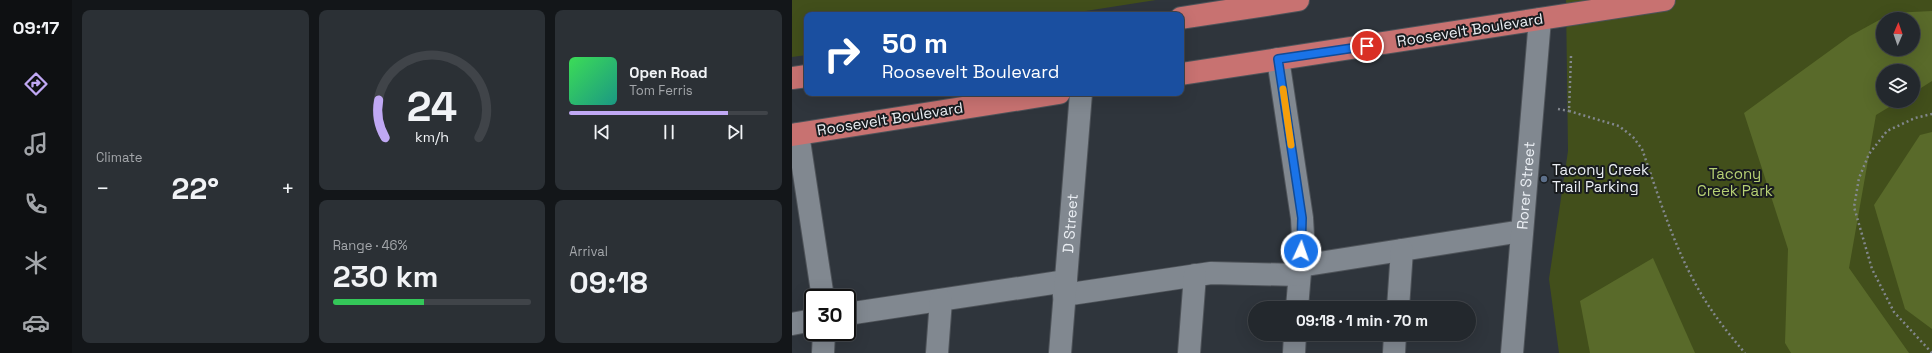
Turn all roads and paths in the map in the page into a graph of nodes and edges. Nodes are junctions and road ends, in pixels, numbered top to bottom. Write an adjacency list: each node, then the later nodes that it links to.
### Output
1 (1298, 0): 3 (highway)
2 (1664, 0): 4 (highway, Roosevelt Boulevard)
3 (1184, 18)
4 (1540, 19): 6 (highway, Roosevelt Boulevard); 14 (street, Rorer Street)
5 (1571, 56): 36 (path)
6 (1278, 59): 7 (highway, Roosevelt Boulevard); 16 (street)
7 (1184, 74)
8 (804, 76): 9 (highway)
9 (792, 78)
10 (1041, 96): 13 (highway, Roosevelt Boulevard)
11 (1081, 96): 18 (street, D Street)
12 (1932, 114): 37 (path)
13 (795, 134): 19 (street)
14 (1522, 231): 15 (street); 29 (street, Rorer Street)
15 (1402, 250): 16 (street); 22 (street)
16 (1300, 270): 17 (street); 21 (street)
17 (1195, 275): 18 (street); 33 (street)
18 (1065, 288): 20 (street); 32 (street, D Street)
19 (821, 289)
20 (941, 300): 23 (street); 31 (street)
21 (1298, 301)
22 (1398, 301)
23 (856, 313)
24 (804, 322): 25 (street)
25 (792, 324)
26 (824, 341): 30 (street)
27 (1295, 341): 34 (street)
28 (1395, 341): 35 (street)
29 (1513, 351)
30 (823, 353)
31 (937, 353)
32 (1060, 353)
33 (1189, 353)
34 (1294, 353)
35 (1394, 353)
36 (1745, 353)
37 (1932, 353)

